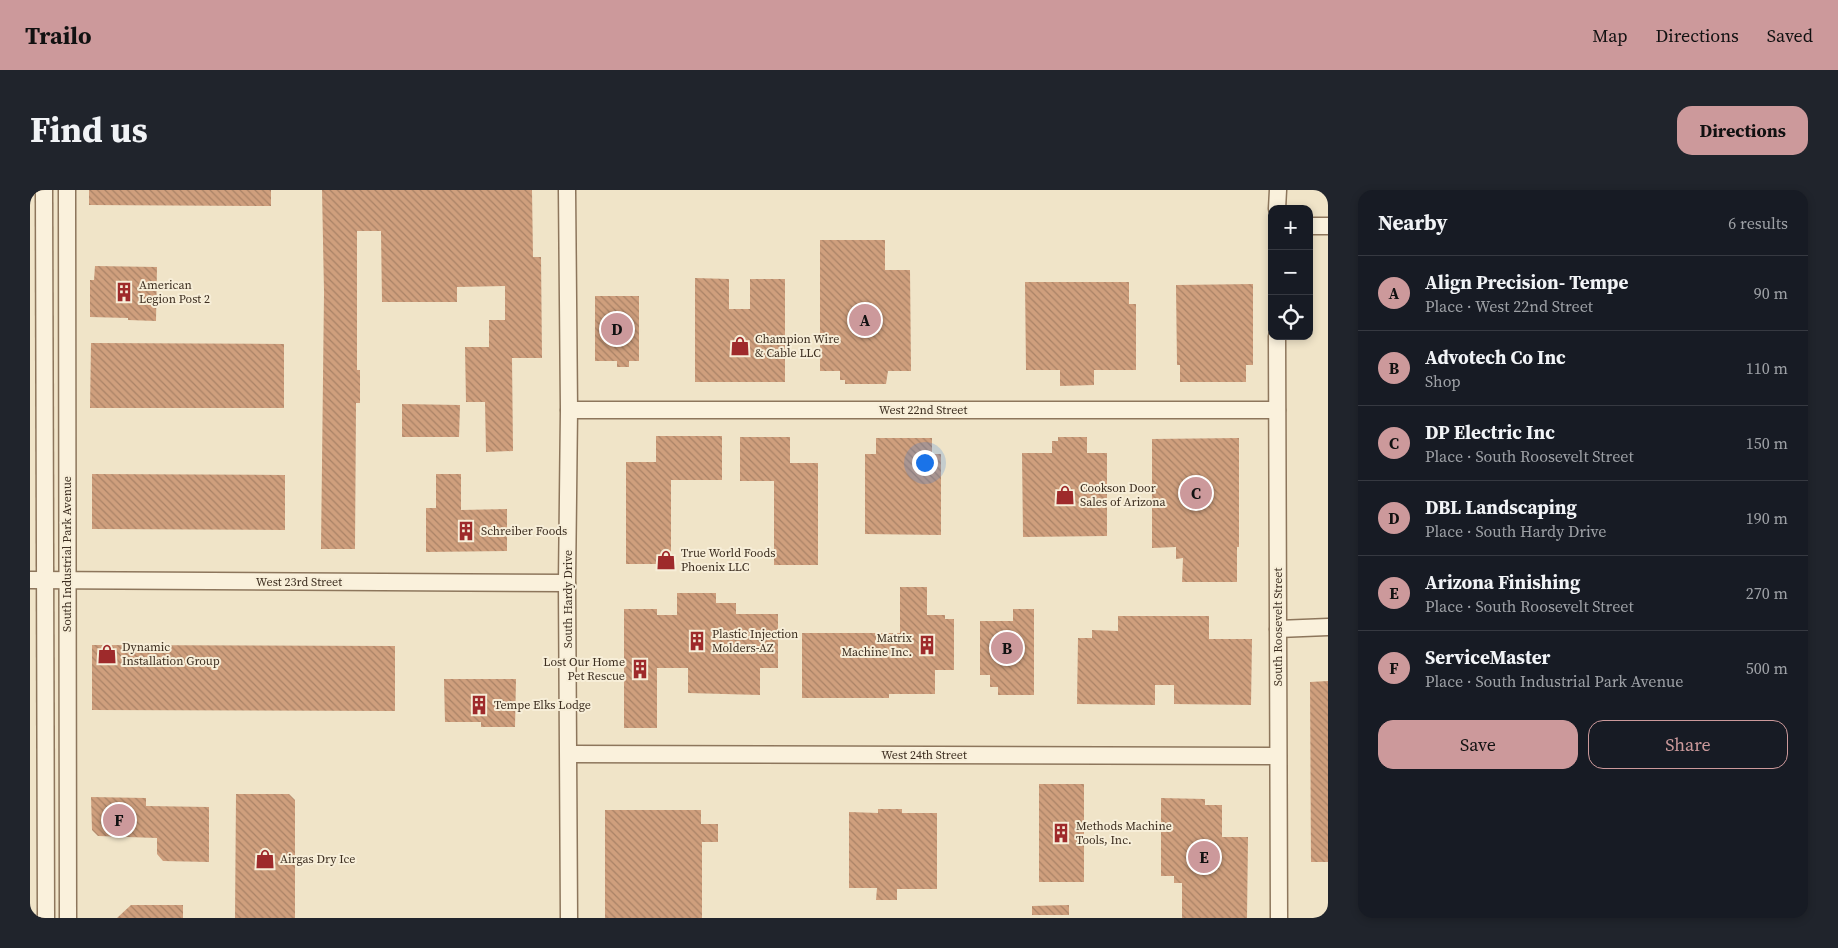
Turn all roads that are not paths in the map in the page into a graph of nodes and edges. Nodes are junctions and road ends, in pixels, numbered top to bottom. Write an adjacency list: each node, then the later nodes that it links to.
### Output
1 (44, 190): 11 (street, South Industrial Park Avenue)
2 (67, 190): 12 (street, South Industrial Park Avenue)
3 (567, 190): 9 (street, South Hardy Drive)
4 (1278, 190): 5 (street)
5 (1278, 205)
6 (1313, 226): 7 (street)
7 (1328, 226)
8 (1277, 340): 10 (street, South Roosevelt Street)
9 (569, 410): 10 (street, West 22nd Street); 13 (street, South Hardy Drive)
10 (1277, 410): 15 (street, South Roosevelt Street)
11 (38, 580): 12 (street, West 23rd Street); 18 (street, South Industrial Park Avenue)
12 (68, 580): 13 (street, West 23rd Street); 19 (street, South Industrial Park Avenue)
13 (567, 583): 16 (street, South Hardy Drive)
14 (1328, 627): 15 (street)
15 (1278, 629): 17 (street, South Roosevelt Street)
16 (569, 754): 17 (street, West 24th Street); 20 (street, South Hardy Drive)
17 (1278, 756): 21 (street, South Roosevelt Street)
18 (46, 918)
19 (68, 918)
20 (569, 918)
21 (1279, 918)

